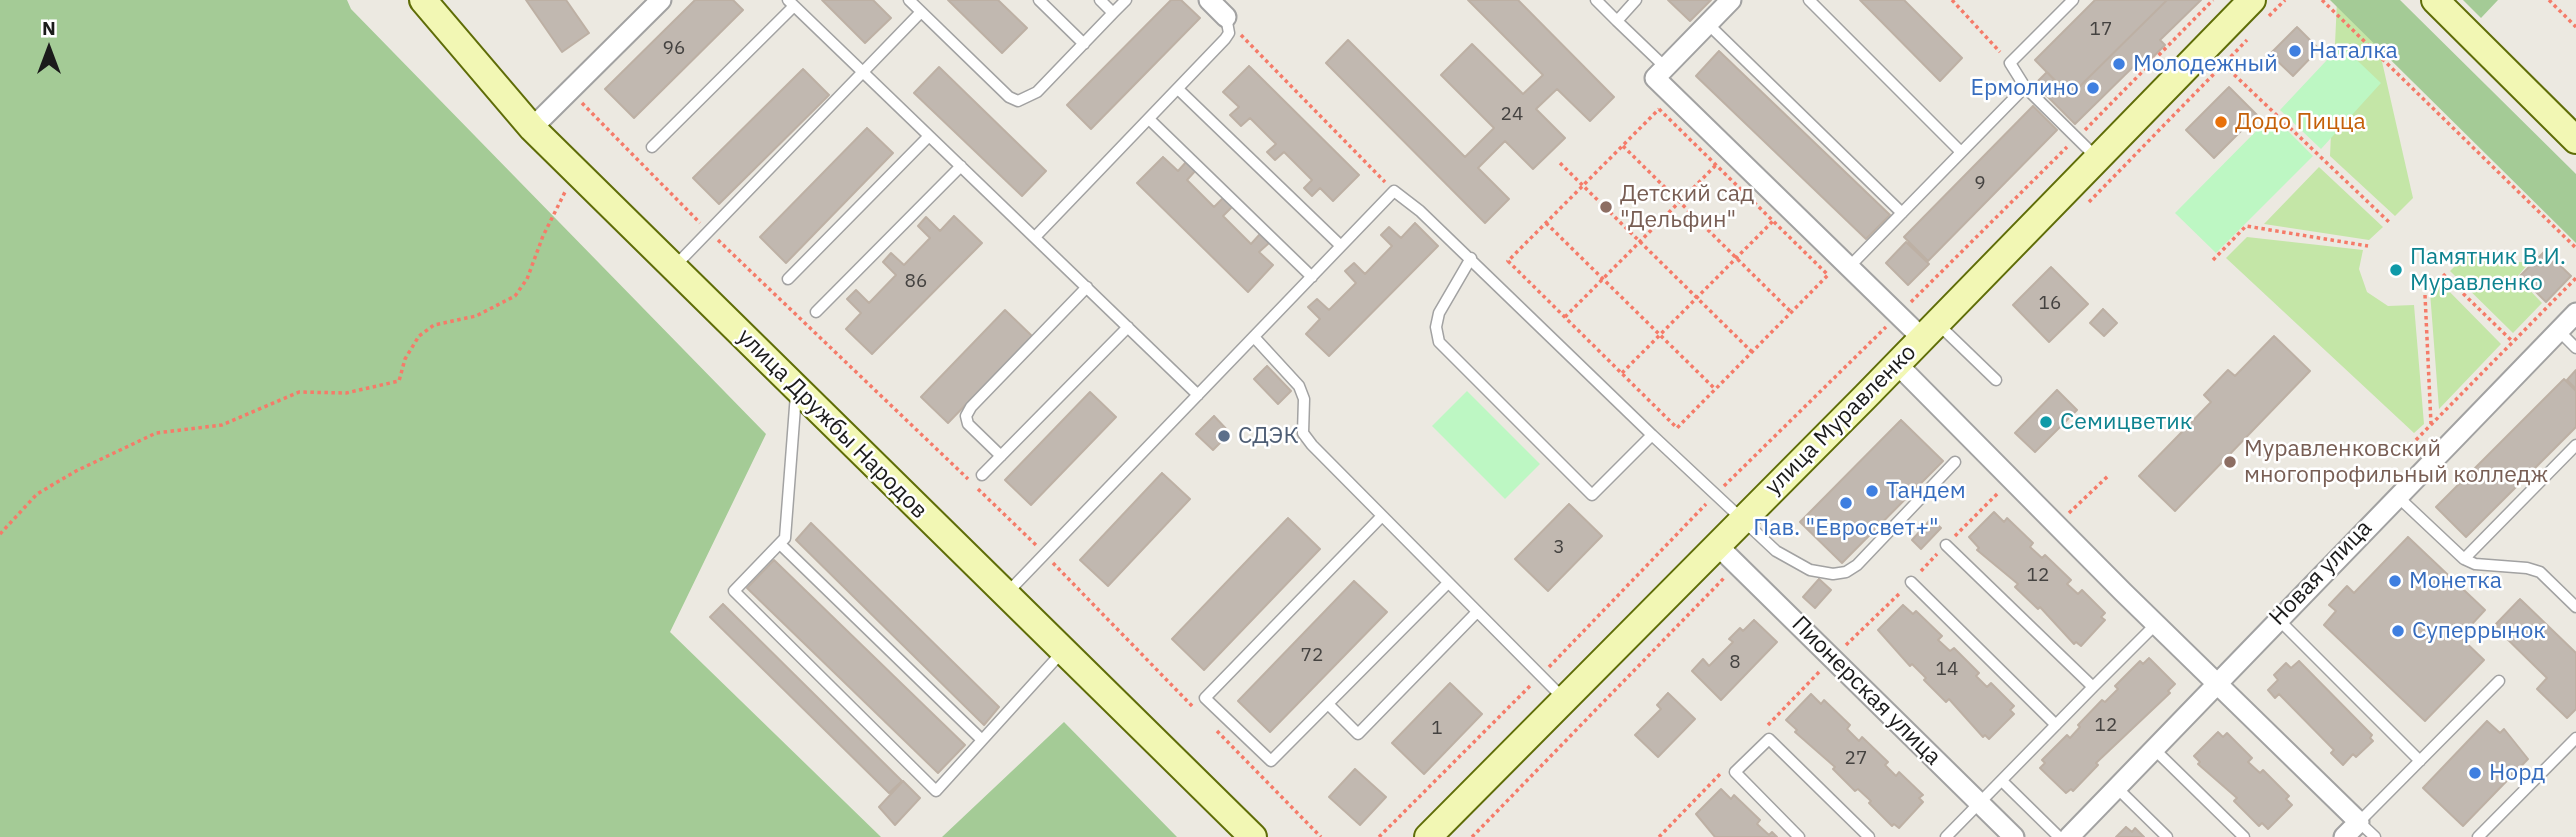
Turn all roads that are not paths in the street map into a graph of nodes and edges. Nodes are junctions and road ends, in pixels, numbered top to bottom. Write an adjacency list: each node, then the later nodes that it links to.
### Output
1 (423, 0): 27 (street, улица Дружбы Народов)
2 (661, 0): 27 (street)
3 (909, 0): 16 (lane)
4 (1039, 0): 21 (lane)
5 (1100, 0): 17 (lane)
6 (1126, 0): 17 (lane)
7 (1209, 0): 18 (street)
8 (1595, 0): 19 (lane)
9 (1636, 0): 19 (lane)
10 (1731, 0): 20 (street)
11 (1810, 0): 31 (lane)
12 (2073, 0): 24 (lane)
13 (2252, 0): 32 (street, улица Муравленко)
14 (2435, 0): 29 (street)
15 (791, 3): 23 (lane); 30 (lane)
16 (921, 12): 21 (lane); 23 (lane)
17 (1113, 13): 21 (lane)
18 (1226, 17): 25 (lane)
19 (1617, 21): 22 (lane)
20 (1708, 24): 22 (street); 34 (lane)
21 (1084, 44)
22 (1675, 57): 38 (street)
23 (863, 72): 28 (lane); 39 (lane)
24 (2025, 87): 31 (lane); 32 (lane)
25 (1178, 89): 26 (lane); 36 (lane)
26 (1149, 119): 35 (lane); 40 (lane)
27 (533, 128): 39 (street, улица Дружбы Народов)
28 (929, 136): 33 (lane); 41 (lane)
29 (2576, 140)
30 (652, 147)
31 (1961, 152): 34 (lane)
32 (2096, 158): 46 (street, улица Муравленко)
33 (961, 166): 35 (lane); 43 (lane)
34 (1902, 213): 38 (lane)
35 (1035, 237): 42 (lane)
36 (1342, 246): 37 (lane); 40 (lane)
37 (1471, 258): 54 (lane); 54 (lane)
38 (1849, 267): 46 (street)
39 (673, 268): 52 (street, улица Дружбы Народов)
40 (1312, 277): 48 (lane)
41 (788, 279)
42 (1087, 288): 45 (lane); 56 (lane)
43 (817, 312)
44 (2576, 313): 47 (street, Новая улица)
45 (1128, 327): 53 (lane); 56 (lane)
46 (1930, 331): 50 (street, улица Муравленко); 51 (lane)
47 (2558, 331): 49 (lane); 59 (street, Новая улица)
48 (1254, 337): 53 (lane); 60 (lane)
49 (2576, 348)
50 (1897, 364): 61 (street, улица Муравленко); 72 (street)
51 (1996, 380)
52 (797, 390): 62 (lane); 68 (street, улица Дружбы Народов)
53 (1198, 395): 68 (lane)
54 (1653, 435): 61 (lane)
55 (2576, 445): 65 (lane)
56 (1001, 456): 58 (lane)
57 (1955, 462): 61 (lane)
58 (982, 475)
59 (2396, 496): 65 (lane); 71 (street, Новая улица)
60 (1381, 517): 67 (lane); 78 (lane)
61 (1742, 520): 63 (street, улица Муравленко)
62 (780, 544): 81 (lane); 81 (lane)
63 (1717, 545): 77 (street, улица Муравленко); 86 (street, Пионерская улица)
64 (1946, 545): 76 (lane)
65 (2464, 559): 69 (lane)
66 (1911, 582): 79 (lane)
67 (1447, 583): 70 (lane); 78 (lane)
68 (1005, 595): 73 (street, улица Дружбы Народов)
69 (2576, 607)
70 (1476, 613): 77 (lane); 78 (lane)
71 (2277, 618): 75 (street, Новая улица); 83 (lane)
72 (2156, 624): 75 (street); 76 (lane)
73 (1063, 651): 81 (lane); 88 (street, улица Дружбы Народов)
74 (2500, 681): 83 (lane)
75 (2217, 683): 82 (street, Новая улица); 87 (street)
76 (2093, 687): 79 (lane)
77 (1566, 700): 89 (street, улица Муравленко)
78 (1328, 704)
79 (2056, 725): 84 (lane)
80 (2576, 738): 100 (lane)
81 (982, 740)
82 (2154, 749): 85 (street, Новая улица); 97 (lane)
83 (2420, 761): 87 (lane)
84 (2002, 781): 86 (lane); 94 (lane)
85 (2117, 788): 95 (street, Новая улица); 96 (lane)
86 (1980, 803): 92 (lane); 93 (street, Пионерская улица)
87 (2359, 822): 98 (street); 99 (lane)
88 (1252, 837)
89 (1428, 837)
90 (1799, 837): 91 (lane)
91 (1868, 837)
92 (1946, 837)
93 (2014, 837)
94 (2059, 837)
95 (2069, 837)
96 (2167, 837)
97 (2244, 837)
98 (2344, 837)
99 (2375, 837)
100 (2478, 837)

